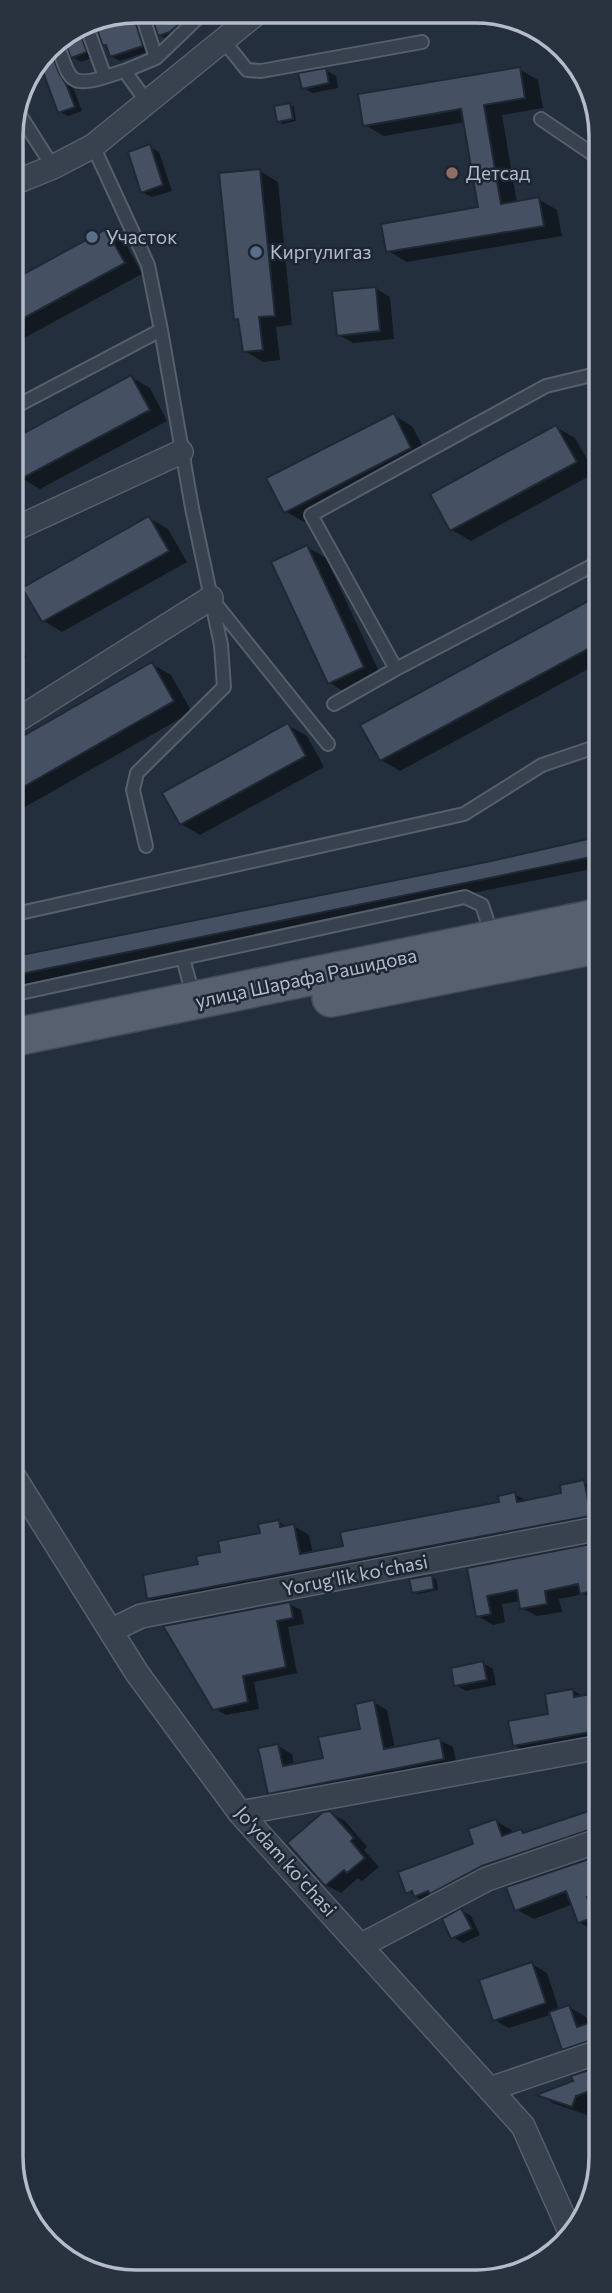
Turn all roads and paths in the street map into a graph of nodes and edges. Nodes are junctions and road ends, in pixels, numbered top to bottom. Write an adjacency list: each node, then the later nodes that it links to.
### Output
1 (145, 23): 8 (lane)
2 (192, 23): 8 (lane)
3 (244, 23): 5 (street)
4 (89, 34): 10 (lane)
5 (223, 40): 6 (lane); 11 (street)
6 (422, 42)
7 (60, 52): 10 (lane)
8 (156, 58): 9 (lane)
9 (127, 70): 10 (lane); 11 (lane)
10 (105, 77)
11 (147, 102): 14 (street)
12 (541, 119): 15 (lane)
13 (24, 123): 16 (lane)
14 (93, 146): 16 (street); 18 (lane)
15 (589, 152)
16 (53, 167): 17 (street)
17 (23, 179)
18 (161, 330): 20 (lane); 21 (lane)
19 (589, 376): 25 (lane)
20 (23, 402)
21 (181, 452): 22 (street); 24 (lane)
22 (23, 525)
23 (589, 567): 25 (lane)
24 (211, 598): 27 (street); 28 (lane); 30 (lane)
25 (396, 669): 26 (lane)
26 (334, 704)
27 (23, 716)
28 (328, 744)
29 (589, 749): 31 (lane)
30 (146, 846)
31 (23, 912)
32 (589, 921): 34 (main road, улица Шарафа Рашидова)
33 (589, 944): 34 (main road)
34 (510, 945): 35 (lane); 37 (main road, улица Шарафа Рашидова); 39 (main road)
35 (184, 958): 36 (lane); 37 (lane)
36 (23, 992)
37 (194, 1001): 38 (main road, улица Шарафа Рашидова)
38 (23, 1036)
39 (23, 1060)
40 (23, 1491): 42 (street, Jo'ydam ko'chasi)
41 (589, 1530): 42 (street, Yorugʻlik koʻchasi)
42 (111, 1630): 44 (street, Jo'ydam ko'chasi)
43 (589, 1749): 44 (street)
44 (240, 1812): 46 (street, Jo'ydam ko'chasi)
45 (589, 1844): 46 (street)
46 (362, 1945): 48 (street, Jo'ydam ko'chasi)
47 (589, 2055): 48 (street)
48 (490, 2089): 49 (street, Jo'ydam ko'chasi)
49 (567, 2224)

